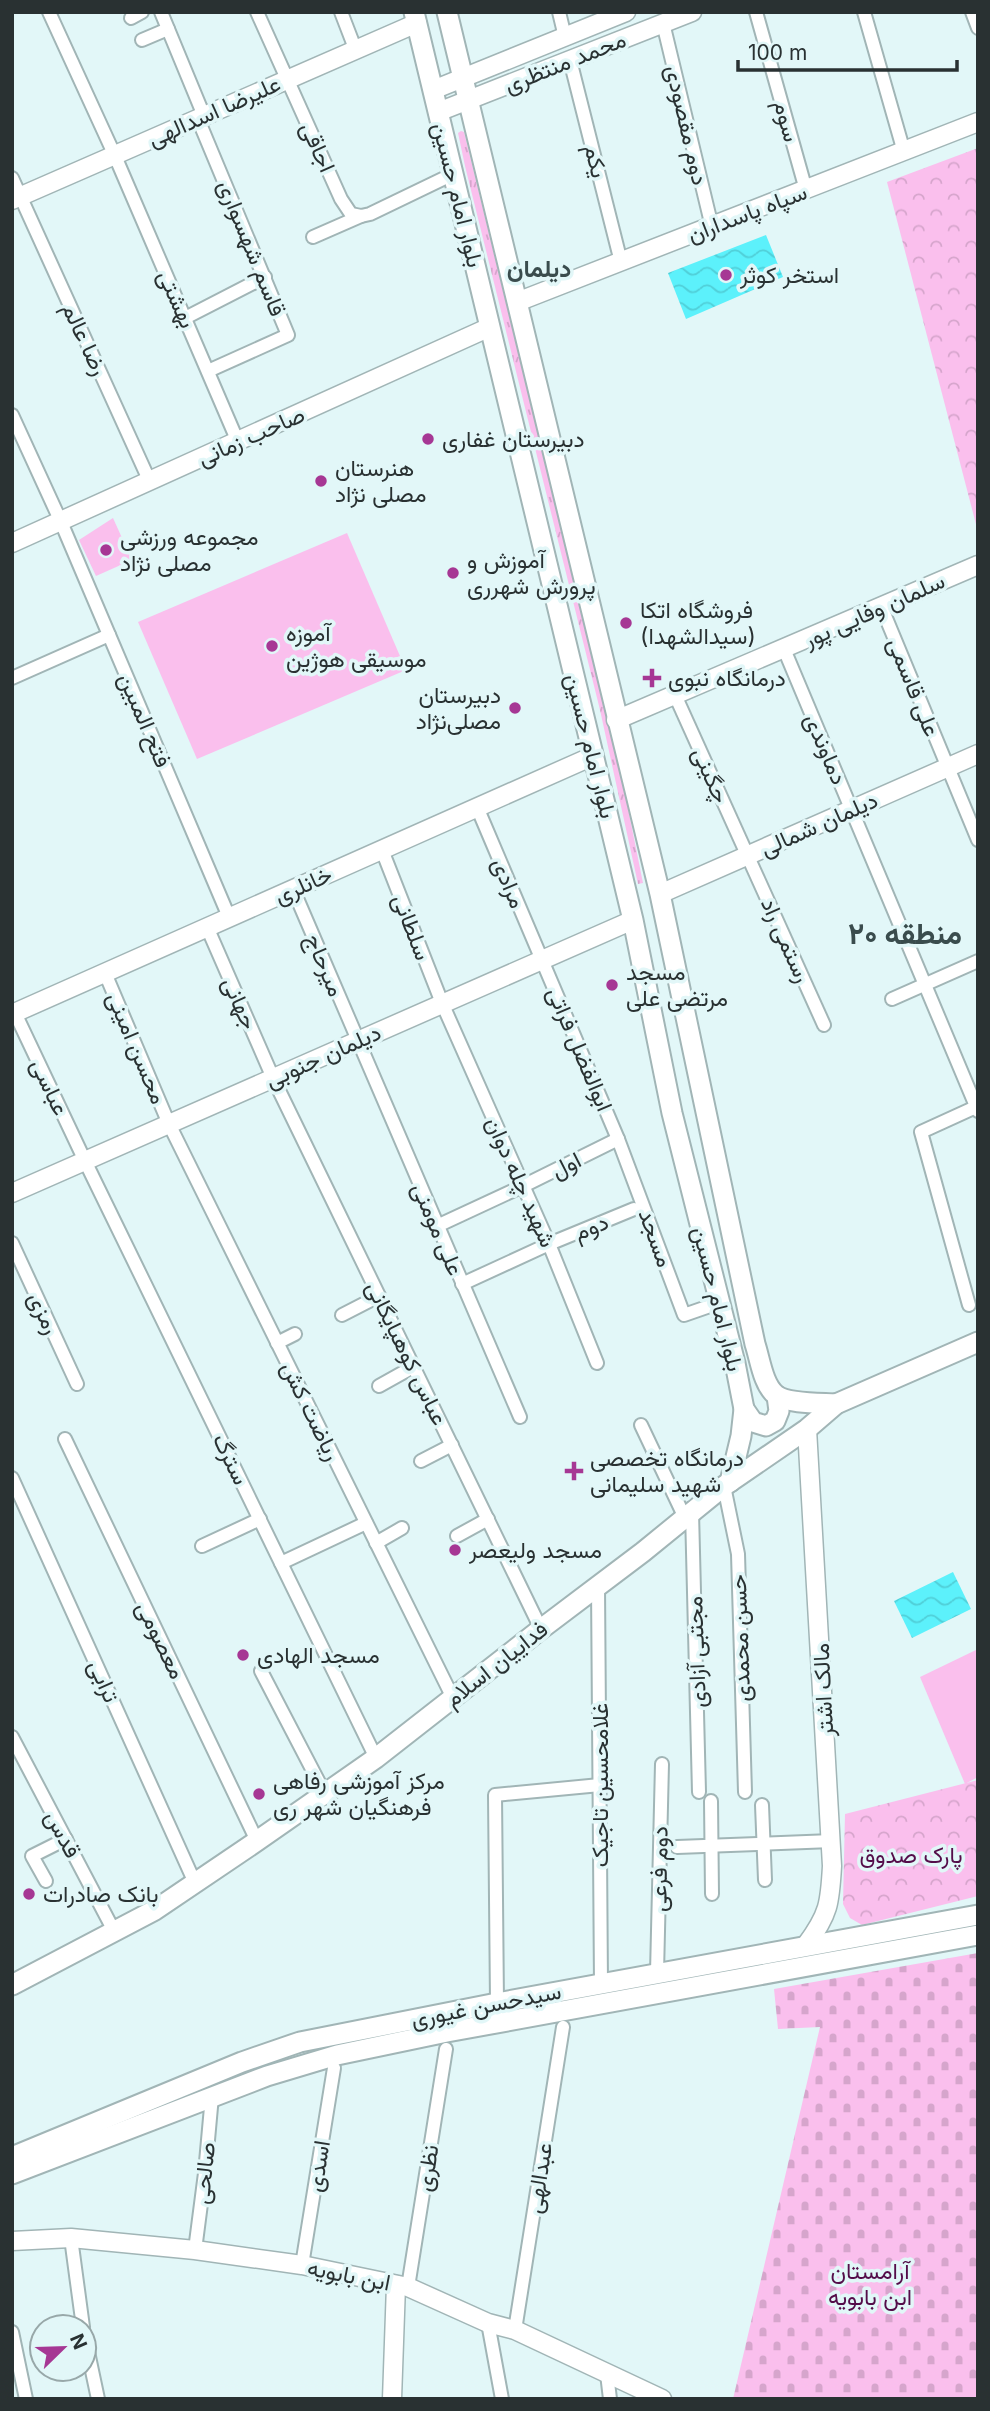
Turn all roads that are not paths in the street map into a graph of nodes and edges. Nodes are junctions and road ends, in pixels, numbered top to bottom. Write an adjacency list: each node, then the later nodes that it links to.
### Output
1 (49, 12): 30 (street, بهشتی)
2 (161, 12): 15 (street, قاسم شهسواری)
3 (257, 12): 21 (street, اجاقی)
4 (341, 12): 18 (street)
5 (447, 12): 22 (main road, بلوار امام حسین)
6 (559, 12): 16 (street)
7 (626, 12): 16 (street, محمد منتظری)
8 (692, 12): 13 (street, محمد منتظری)
9 (757, 12): 33 (street, سوم)
10 (864, 12): 29 (street)
11 (972, 12): 14 (street)
12 (415, 18): 18 (street, علیرضا اسدالهی); 24 (main road, بلوار امام حسین)
13 (663, 23): 20 (street, محمد منتظری); 36 (street, دوم مقصودی)
14 (978, 28)
15 (168, 29): 17 (street); 27 (street, قاسم شهسواری)
16 (565, 37): 19 (street, محمد منتظری)
17 (142, 40)
18 (356, 51): 21 (street, علیرضا اسدالهی)
19 (518, 57): 22 (street, محمد منتظری); 23 (street)
20 (570, 60): 23 (street, محمد منتظری); 38 (street, یکم)
21 (288, 79): 27 (street, علیرضا اسدالهی); 35 (street, اجاقی)
22 (463, 79): 24 (street, محمد منتظری); 25 (main road, بلوار امام حسین)
23 (524, 79): 25 (street, محمد منتظری)
24 (433, 90): 26 (main road, بلوار امام حسین)
25 (468, 101): 26 (street, محمد منتظری); 40 (main road, بلوار امام حسین)
26 (438, 112): 31 (main road, بلوار امام حسین)
27 (201, 118): 30 (street, علیرضا اسدالهی); 39 (street, قاسم شهسواری)
28 (978, 122): 29 (street, سپاه پاسداران)
29 (904, 152): 33 (street, سپاه پاسداران)
30 (115, 156): 34 (street, علیرضا اسدالهی); 41 (street, بهشتی)
31 (453, 174): 35 (street); 42 (main road, بلوار امام حسین)
32 (12, 178): 34 (street, رضا عالم)
33 (806, 190): 36 (street, سپاه پاسداران)
34 (16, 198): 46 (street, رضا عالم)
35 (356, 215): 37 (street)
36 (712, 227): 38 (street, سپاه پاسداران)
37 (313, 237)
38 (621, 262): 40 (street, سپاه پاسداران)
39 (265, 277): 41 (street); 43 (street, قاسم شهسواری)
40 (517, 302): 55 (main road, بلوار امام حسین)
41 (185, 318): 43 (street, بهشتی)
42 (490, 327): 45 (street, صاحب زمانی); 57 (main road, بلوار امام حسین)
43 (208, 371): 45 (street, بهشتی)
44 (12, 415): 47 (street, فتح المبین)
45 (239, 442): 46 (street, صاحب زمانی)
46 (150, 482): 47 (street, صاحب زمانی)
47 (61, 522): 48 (street, صاحب زمانی); 51 (street, فتح المبین)
48 (12, 543)
49 (977, 566): 50 (street, سلمان وفایی پور)
50 (881, 606): 52 (street, سلمان وفایی پور); 58 (street, علی قاسمی)
51 (109, 635): 53 (street); 66 (street, فتح المبین)
52 (784, 649): 54 (street, سلمان وفایی پور); 60 (street, دماوندی)
53 (12, 678)
54 (675, 695): 55 (street, سلمان وفایی پور); 63 (street, چگینی)
55 (617, 720): 65 (main road, بلوار امام حسین)
56 (978, 754): 58 (street, دیلمان شمالی)
57 (593, 756): 59 (street, خانلری); 67 (main road, بلوار امام حسین)
58 (948, 767): 60 (street, دیلمان شمالی); 61 (street, علی قاسمی)
59 (477, 807): 62 (street, خانلری); 69 (street, مرادی)
60 (851, 810): 63 (street, دیلمان شمالی); 72 (street, دماوندی)
61 (978, 840)
62 (382, 849): 64 (street, خانلری); 74 (street, سلطانی)
63 (747, 856): 65 (street, دیلمان شمالی); 76 (street, رستمی راد)
64 (293, 889): 66 (street, خانلری); 77 (street, میرحاج)
65 (660, 894): 101 (main road, بلوار امام حسین)
66 (229, 917): 68 (street, خانلری)
67 (633, 920): 69 (street, دیلمان جنوبی); 103 (main road, بلوار امام حسین)
68 (207, 927): 71 (street, خانلری); 78 (street, جهانی)
69 (542, 960): 74 (street, دیلمان جنوبی); 81 (street, ابوالفضل فراتی)
70 (978, 961): 72 (street)
71 (104, 973): 75 (street, خانلری); 80 (street, محسن امینی)
72 (925, 985): 73 (street); 79 (street, دماوندی)
73 (892, 999)
74 (442, 1003): 77 (street, دیلمان جنوبی); 83 (street, شهید چله دوان)
75 (14, 1013): 82 (street, عباسی)
76 (824, 1025)
77 (357, 1041): 78 (street, دیلمان جنوبی); 86 (street, علی مومنی)
78 (273, 1078): 80 (street, دیلمان جنوبی); 90 (street, عباس کوهپایگانی)
79 (977, 1108): 91 (street)
80 (169, 1124): 82 (street, دیلمان جنوبی); 96 (street, ریاضت کش)
81 (618, 1139): 83 (street, اول); 92 (street, مسجد)
82 (85, 1161): 84 (street, دیلمان جنوبی); 113 (street, سترگ)
83 (523, 1186): 86 (street, اول); 88 (street, شهید چله دوان)
84 (12, 1193)
85 (634, 1209): 88 (street, دوم)
86 (437, 1226): 89 (street, علی مومنی)
87 (12, 1243): 99 (street, رمزی)
88 (549, 1244): 89 (street); 97 (street, شهید چله دوان)
89 (462, 1284): 104 (street, علی مومنی)
90 (379, 1296): 93 (street); 98 (street, عباس کوهپایگانی)
91 (969, 1305)
92 (707, 1307)
93 (342, 1315)
94 (295, 1334): 96 (street)
95 (978, 1342): 102 (main road, فداییان اسلام)
96 (277, 1343): 115 (street, ریاضت کش)
97 (597, 1363)
98 (414, 1367): 100 (street); 108 (street, عباس کوهپایگانی)
99 (77, 1384)
100 (379, 1386)
101 (776, 1396): 102 (main road); 103 (main road)
102 (836, 1404): 106 (main road, فداییان اسلام)
103 (744, 1409): 111 (main road, بلوار امام حسین)
104 (520, 1417)
105 (641, 1425): 112 (street)
106 (807, 1429): 111 (main road, فداییان اسلام); 136 (street, مالک اشتر)
107 (65, 1439): 135 (street, معصومی)
108 (452, 1445): 109 (street); 114 (street, عباس کوهپایگانی)
109 (421, 1461)
110 (12, 1478): 142 (street, ترابی)
111 (727, 1484): 112 (main road, فداییان اسلام); 130 (street, حسن محمدی)
112 (688, 1515): 121 (main road, فداییان اسلام); 129 (street, مجتبی آزادی)
113 (260, 1519): 119 (street); 120 (street, سترگ)
114 (488, 1519): 117 (street); 122 (street, عباس کوهپایگانی)
115 (366, 1523): 118 (street, ریاضت کش); 120 (street)
116 (402, 1528): 118 (street)
117 (457, 1536)
118 (376, 1543): 124 (street, ریاضت کش)
119 (202, 1546)
120 (281, 1563): 126 (street, سترگ)
121 (598, 1586): 122 (main road, فداییان اسلام); 128 (street, غلامحسین تاجیک)
122 (541, 1629): 124 (main road, فداییان اسلام)
123 (261, 1671): 131 (street)
124 (453, 1698): 126 (main road, فداییان اسلام)
125 (12, 1737): 134 (street, قدس)
126 (376, 1758): 131 (main road, فداییان اسلام)
127 (662, 1764): 148 (street, دوم فرعی)
128 (600, 1785): 149 (street, غلامحسین تاجیک); 151 (street)
129 (699, 1792)
130 (745, 1792)
131 (325, 1794): 135 (main road, فداییان اسلام)
132 (711, 1801): 138 (street)
133 (762, 1805): 137 (street)
134 (66, 1839): 141 (street); 145 (street, قدس)
135 (257, 1841): 142 (main road, فداییان اسلام)
136 (832, 1841): 137 (street); 147 (street, مالک اشتر)
137 (764, 1843): 138 (street); 140 (street)
138 (712, 1845): 139 (street); 143 (street)
139 (677, 1847)
140 (765, 1880)
141 (46, 1881)
142 (195, 1884): 145 (main road, فداییان اسلام)
143 (712, 1894)
144 (978, 1915): 147 (main road, سیدحسن غیوری)
145 (114, 1931): 150 (main road, فداییان اسلام)
146 (978, 1935): 155 (main road, سیدحسن غیوری)
147 (806, 1945): 148 (main road, سیدحسن غیوری)
148 (657, 1973): 149 (main road, سیدحسن غیوری)
149 (601, 1983): 151 (main road, سیدحسن غیوری)
150 (12, 1985)
151 (497, 2003): 156 (main road, سیدحسن غیوری)
152 (563, 2026): 165 (street, عبدالهی)
153 (446, 2049): 162 (street, نظری)
154 (334, 2068): 161 (street, اسدی)
155 (212, 2096): 157 (main road, سیدحسن غیوری); 160 (street, صالحی)
156 (12, 2157)
157 (12, 2174)
158 (71, 2238): 159 (street, ابن بابویه); 160 (street, ابن بابویه); 163 (street)
159 (12, 2241)
160 (195, 2250): 161 (street, ابن بابویه)
161 (302, 2265): 162 (street, ابن بابویه)
162 (402, 2286): 164 (street, ابن بابویه); 169 (street)
163 (81, 2313)
164 (488, 2323): 165 (street, ابن بابویه); 170 (street)
165 (515, 2330): 167 (street, ابن بابویه)
166 (12, 2332): 168 (street)
167 (607, 2374): 171 (street); 172 (street, ابن بابویه)
168 (26, 2399)
169 (392, 2399)
170 (502, 2399)
171 (610, 2399)
172 (662, 2399)

